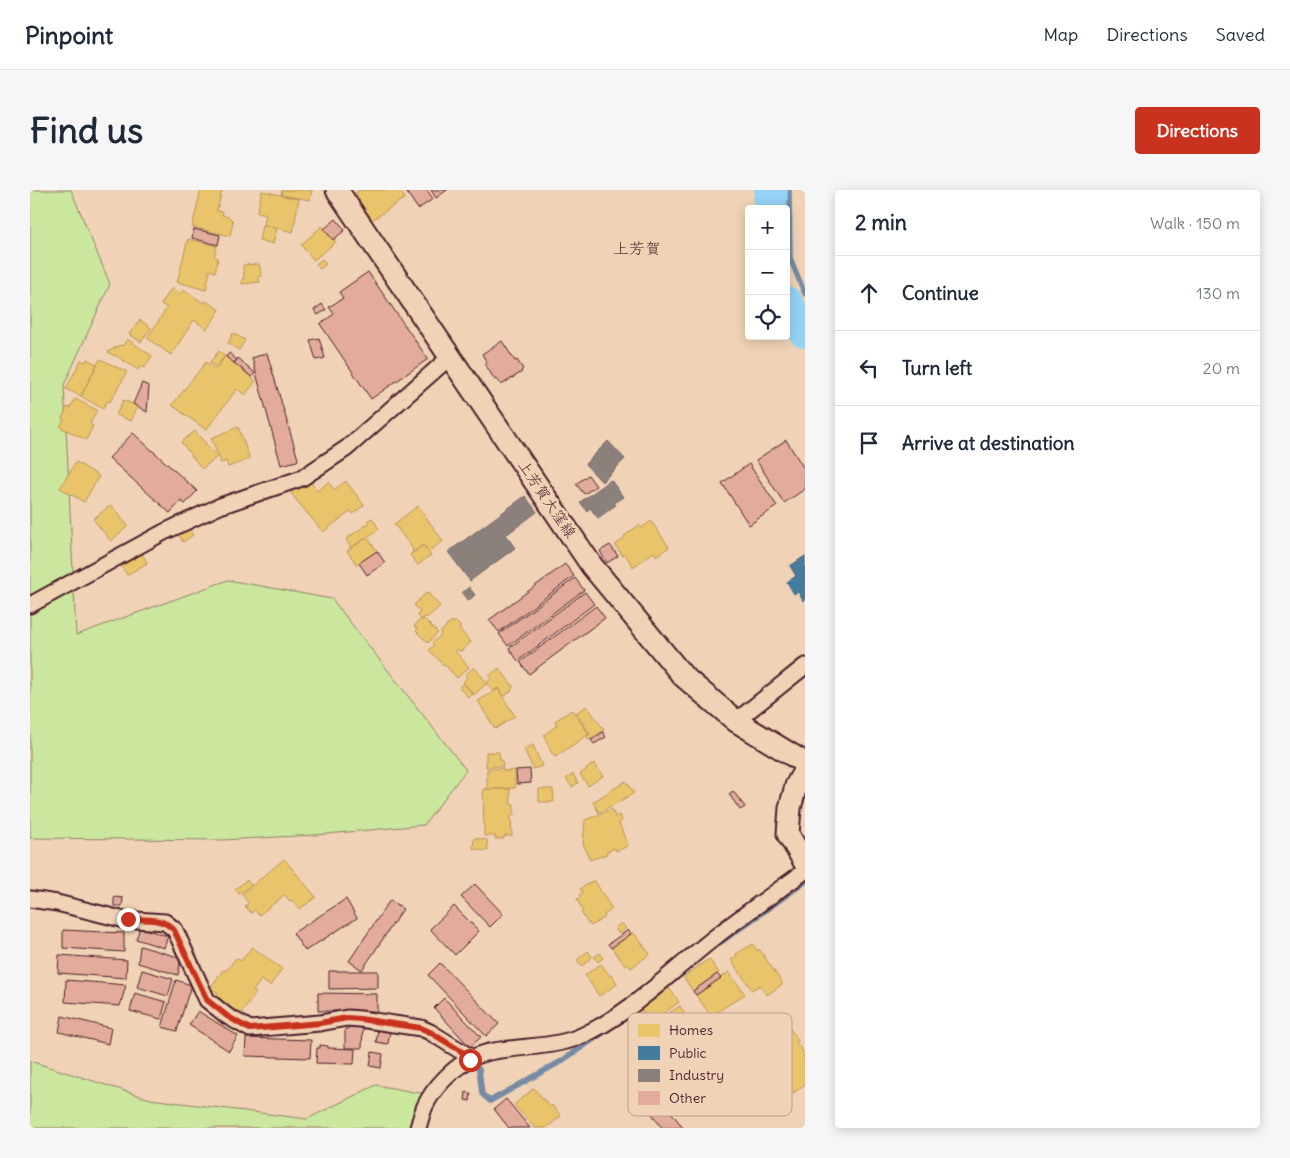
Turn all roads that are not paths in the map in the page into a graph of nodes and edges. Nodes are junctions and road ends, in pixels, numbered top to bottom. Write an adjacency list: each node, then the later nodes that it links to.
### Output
1 (337, 190): 2 (main road, 上芳賀大窪線)
2 (450, 356): 3 (street); 5 (main road, 上芳賀大窪線)
3 (30, 605)
4 (805, 666): 5 (street)
5 (736, 721): 6 (main road, 上芳賀大窪線)
6 (805, 762)
7 (805, 769): 8 (main road)
8 (805, 863)
9 (805, 871): 11 (street)
10 (30, 899): 11 (street)
11 (469, 1060): 12 (street)
12 (418, 1128)

